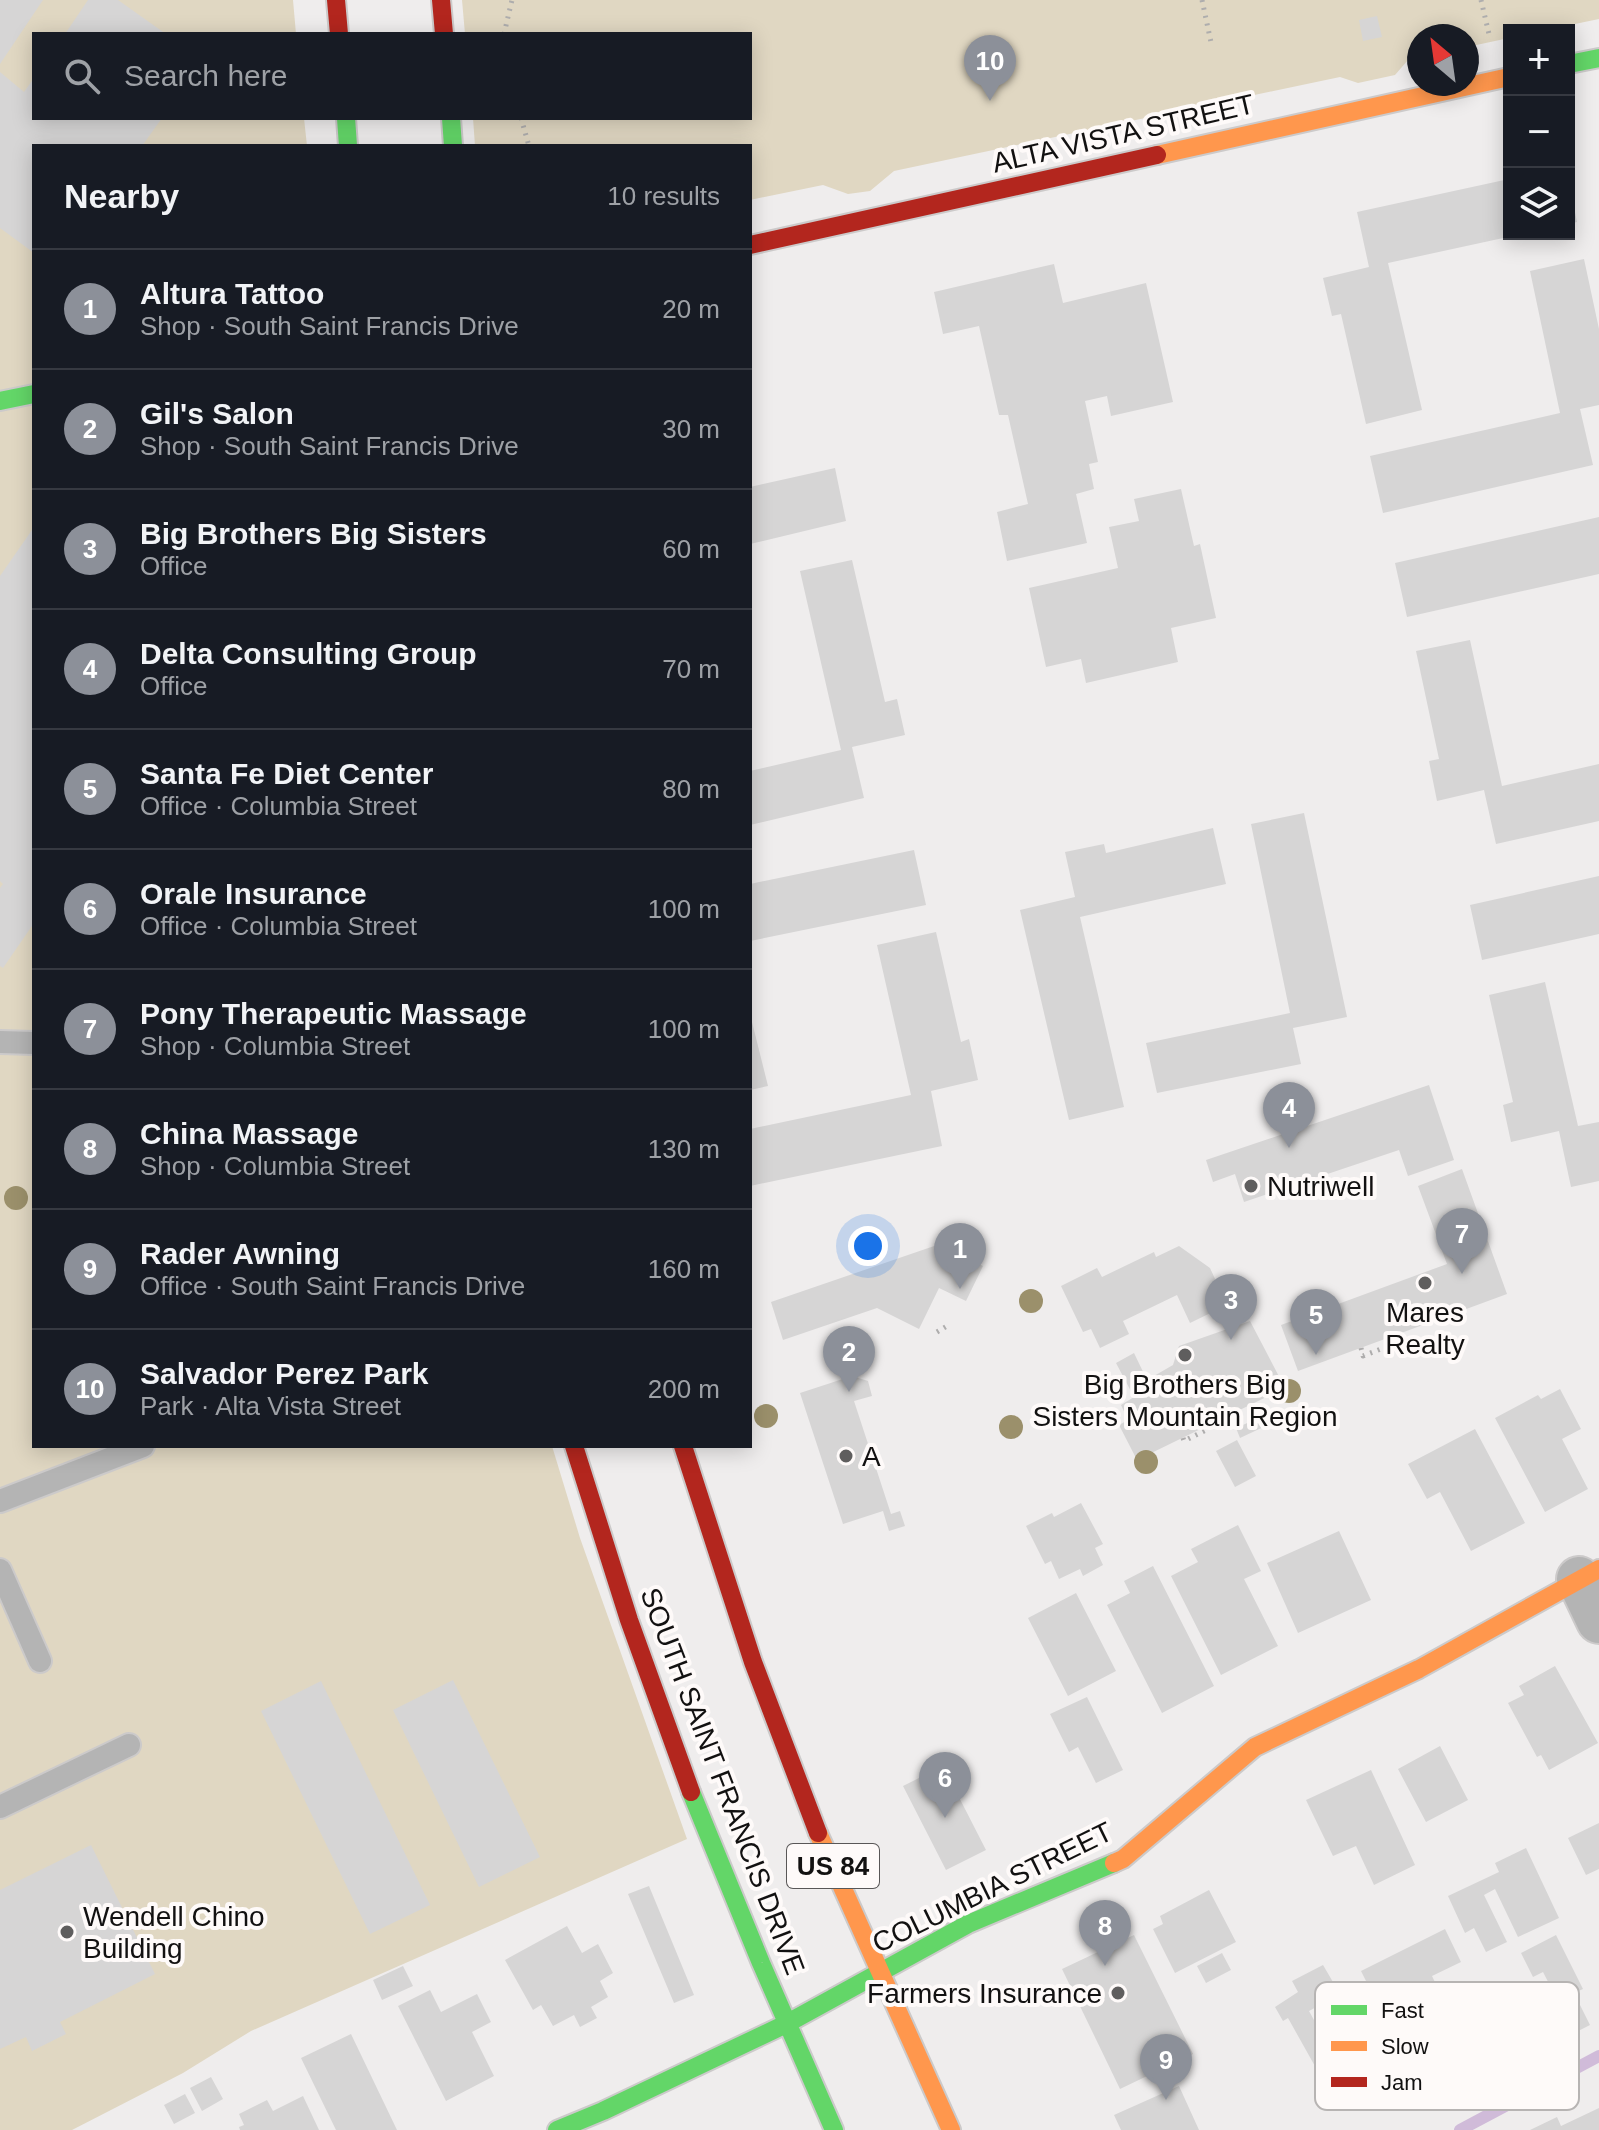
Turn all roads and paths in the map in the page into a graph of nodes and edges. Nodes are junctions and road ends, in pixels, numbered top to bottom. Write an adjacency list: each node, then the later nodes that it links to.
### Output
1 (336, 0): 6 (main road)
2 (441, 0): 7 (main road)
3 (512, 0): 8 (path)
4 (1202, 0): 10 (path)
5 (1481, 0): 9 (path)
6 (339, 32)
7 (444, 32)
8 (504, 32)
9 (1489, 34)
10 (1212, 47)
11 (1599, 58): 12 (main road)
12 (1575, 63)
13 (1503, 78): 20 (main road, ALTA VISTA STREET)
14 (346, 120): 17 (main road)
15 (451, 120): 18 (main road)
16 (522, 120): 19 (path)
17 (348, 144)
18 (453, 144)
19 (528, 144)
20 (752, 245)
21 (32, 394): 22 (main road)
22 (0, 401)
23 (0, 1042): 24 (lane)
24 (32, 1043)
25 (947, 1326): 26 (path)
26 (937, 1332)
27 (1391, 1345): 28 (path)
28 (1361, 1348)
29 (1206, 1430): 30 (path)
30 (1183, 1438)
31 (138, 1448): 34 (lane)
32 (575, 1448): 42 (main road, SOUTH SAINT FRANCIS DRIVE)
33 (684, 1448): 41 (main road, US 84)
34 (0, 1501)
35 (0, 1570): 38 (lane)
36 (1589, 1574): 37 (street); 41 (main road, COLUMBIA STREET)
37 (1599, 1621)
38 (40, 1661)
39 (129, 1745): 40 (lane)
40 (0, 1807)
41 (879, 1972): 42 (main road, COLUMBIA STREET); 45 (main road, US 84)
42 (786, 2024): 43 (main road, COLUMBIA STREET); 44 (main road, SOUTH SAINT FRANCIS DRIVE)
43 (557, 2130)
44 (834, 2130)
45 (951, 2130)

